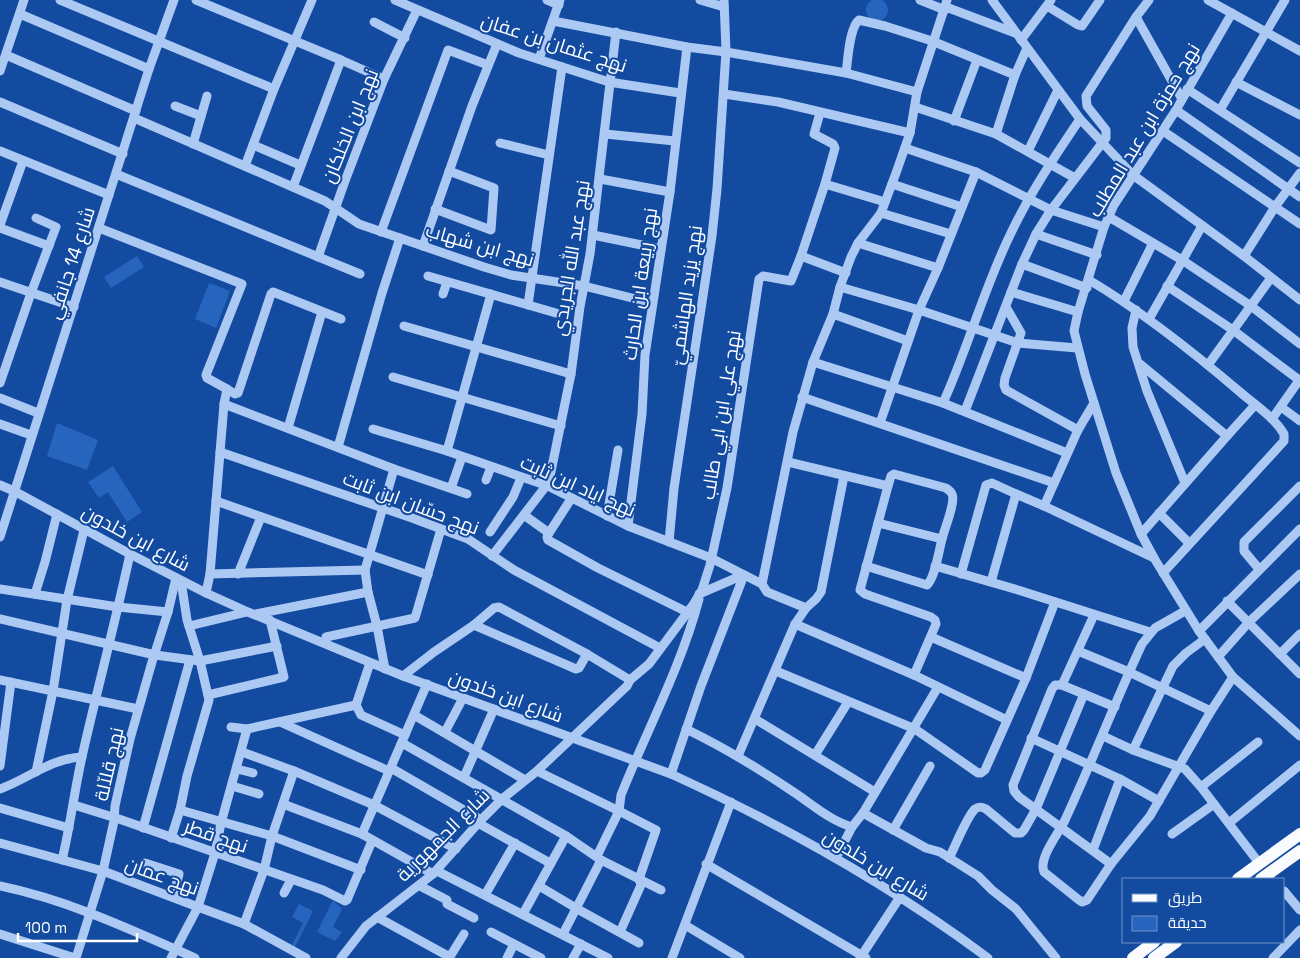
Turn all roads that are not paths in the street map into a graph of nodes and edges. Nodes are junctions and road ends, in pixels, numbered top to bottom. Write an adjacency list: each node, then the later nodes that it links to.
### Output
1 (24, 0): 23 (street)
2 (60, 0): 31 (street)
3 (173, 0): 31 (street, شارع 14 جانفي)
4 (196, 0): 30 (street)
5 (302, 0): 16 (street)
6 (395, 0): 21 (street, نهج عثمان بن عفان)
7 (547, 0): 17 (street)
8 (700, 0): 18 (street)
9 (920, 0): 20 (street)
10 (992, 0): 32 (street)
11 (1100, 0): 19 (street)
12 (1149, 0): 24 (street)
13 (1208, 0): 22 (street)
14 (1230, 0): 22 (street, نهج حمزة ابن عبد المطلب)
15 (1285, 0): 28 (street)
16 (312, 2): 30 (street)
17 (559, 2): 25 (street)
18 (724, 3): 37 (street, نهج يزيد الهاشميّ)
19 (1049, 3): 32 (street)
20 (946, 5): 32 (street); 33 (street)
21 (417, 10): 29 (street, نهج ابن الخلكان); 34 (street, نهج عثمان بن عفان)
22 (1229, 12): 28 (street); 53 (street, نهج حمزة ابن عبد المطلب)
23 (20, 14): 38 (street); 44 (street)
24 (1136, 17): 58 (street); 77 (street)
25 (553, 21): 27 (street); 39 (street)
26 (374, 22): 29 (street)
27 (616, 32): 35 (street); 49 (street, نهج عبد الله الجريدي)
28 (1267, 33): 36 (street); 50 (street)
29 (405, 38): 48 (street, نهج ابن الخلكان)
30 (294, 40): 40 (street); 51 (street)
31 (159, 41): 44 (street, شارع 14 جانفي); 51 (street)
32 (1021, 41): 47 (street); 52 (street)
33 (932, 42): 41 (street); 46 (street); 54 (street)
34 (497, 44): 39 (street, نهج عثمان بن عفان); 42 (street)
35 (686, 47): 37 (street); 55 (street, نهج ربيعة ابن الحارث)
36 (1300, 51)
37 (726, 52): 46 (street); 56 (street, نهج يزيد الهاشميّ)
38 (6, 55): 45 (street); 65 (street, نهج ابن شهاب)
39 (539, 59): 43 (street, نهج عثمان بن عفان)
40 (341, 60): 48 (street); 87 (street)
41 (977, 60): 47 (street); 69 (street)
42 (488, 65): 89 (street); 118 (street)
43 (562, 67): 49 (street, نهج عثمان بن عفان); 83 (street)
44 (149, 69): 65 (street, شارع 14 جانفي)
45 (0, 71)
46 (846, 73): 54 (street)
47 (1015, 75): 73 (street)
48 (384, 79): 106 (street, نهج ابن الخلكان)
49 (609, 82): 55 (street, نهج عثمان بن عفان); 72 (street, نهج عبد الله الجريدي)
50 (1236, 82): 63 (street); 66 (street)
51 (274, 90): 78 (street)
52 (1058, 90): 68 (street); 81 (street)
53 (1188, 90): 58 (street, نهج حمزة ابن عبد المطلب); 63 (street)
54 (917, 92): 61 (street)
55 (680, 93): 74 (street, نهج ربيعة ابن الحارث)
56 (724, 94): 64 (street); 245 (street, نهج يزيد الهاشميّ)
57 (207, 96): 67 (street)
58 (1182, 99): 62 (street, نهج حمزة ابن عبد المطلب)
59 (0, 102): 82 (street)
60 (175, 106): 67 (street)
61 (915, 107): 69 (street); 71 (street)
62 (1176, 110): 70 (street, نهج حمزة ابن عبد المطلب); 99 (street)
63 (1220, 110): 86 (street)
64 (820, 113): 71 (street); 96 (street)
65 (135, 114): 76 (street, نهج ابن شهاب); 82 (street, شارع 14 جانفي)
66 (1300, 115)
67 (201, 116): 76 (street)
68 (1080, 119): 77 (street); 85 (street)
69 (954, 121): 73 (street)
70 (1163, 131): 93 (street, نهج حمزة ابن عبد المطلب); 107 (street)
71 (910, 133): 79 (street)
72 (605, 134): 74 (street); 95 (street, نهج عبد الله الجريدي)
73 (996, 134): 81 (street)
74 (675, 141): 100 (street, نهج ربيعة ابن الحارث)
75 (500, 143): 83 (street)
76 (193, 144): 88 (street, نهج ابن شهاب)
77 (1102, 144): 93 (street); 94 (street)
78 (253, 145): 87 (street); 88 (street)
79 (905, 148): 90 (street); 97 (street)
80 (0, 150): 84 (street)
81 (1028, 151): 85 (street)
82 (123, 154): 92 (street, شارع 14 جانفي)
83 (549, 155): 139 (street)
84 (24, 161): 101 (street); 114 (street)
85 (1051, 163): 94 (street); 103 (street)
86 (1300, 163)
87 (300, 165): 98 (street)
88 (245, 166): 98 (street, نهج ابن شهاب)
89 (449, 171): 108 (street); 108 (street)
90 (976, 172): 103 (street); 105 (street)
91 (1300, 173): 99 (street)
92 (116, 174): 101 (street, شارع 14 جانفي); 131 (street)
93 (1133, 175): 111 (street, نهج حمزة ابن عبد المطلب); 115 (street)
94 (1076, 178): 109 (street)
95 (600, 180): 100 (street); 121 (street, نهج عبد الله الجريدي)
96 (825, 184): 104 (street); 129 (street)
97 (892, 184): 104 (street); 105 (street)
98 (293, 187): 106 (street, نهج ابن شهاب)
99 (1288, 189): 102 (street); 107 (street)
100 (670, 192): 127 (street, نهج ربيعة ابن الحارث)
101 (109, 196): 117 (street, شارع 14 جانفي)
102 (1300, 197)
103 (1029, 198): 109 (street); 166 (street)
104 (885, 202): 110 (street)
105 (962, 206): 119 (street)
106 (336, 207): 118 (street, نهج ابن شهاب); 131 (street, نهج ابن الخلكان)
107 (1275, 207): 113 (street); 130 (street)
108 (435, 209): 126 (street)
109 (1051, 210): 116 (street); 120 (street)
110 (881, 212): 119 (street); 124 (street)
111 (1109, 217): 116 (street, نهج حمزة ابن عبد المطلب); 123 (street)
112 (36, 218): 125 (street)
113 (1300, 224)
114 (0, 226): 125 (street)
115 (1202, 226): 130 (street); 132 (street)
116 (1104, 227): 128 (street, نهج حمزة ابن عبد المطلب)
117 (99, 228): 155 (street, شارع 14 جانفي); 182 (street)
118 (381, 232): 122 (street, نهج ابن شهاب)
119 (951, 234): 134 (street)
120 (1036, 234): 128 (street); 133 (street)
121 (593, 235): 127 (street); 143 (street, نهج عبد الله الجريدي)
122 (400, 238): 126 (street, نهج ابن شهاب); 203 (street)
123 (1153, 243): 132 (street); 151 (street)
124 (858, 244): 134 (street); 135 (street)
125 (49, 246): 147 (street)
126 (423, 246): 139 (street, نهج ابن شهاب)
127 (661, 249): 152 (street, نهج ربيعة ابن الحارث)
128 (1097, 255): 142 (street, نهج حمزة ابن عبد المطلب)
129 (801, 256): 135 (street); 250 (street, نهج علي ابن ابي طالب)
130 (1244, 256): 138 (street)
131 (318, 257): 136 (street)
132 (1182, 260): 144 (street); 154 (street)
133 (1022, 264): 142 (street); 146 (street)
134 (938, 268): 157 (street)
135 (846, 273): 145 (street)
136 (360, 274)
137 (428, 276): 141 (street)
138 (1271, 278): 150 (street); 154 (street)
139 (532, 279): 143 (street, نهج ابن شهاب); 153 (street)
140 (0, 282): 147 (street)
141 (447, 282): 148 (street); 149 (street)
142 (1088, 284): 151 (street); 160 (street, نهج حمزة ابن عبد المطلب)
143 (584, 286): 152 (street, نهج ابن شهاب); 177 (street, نهج عبد الله الجريدي)
144 (1167, 286): 164 (street); 167 (street)
145 (840, 287): 157 (street); 162 (street)
146 (1011, 292): 156 (street); 160 (street)
147 (31, 293): 155 (street); 180 (street)
148 (443, 294)
149 (491, 294): 153 (street); 172 (street)
150 (1300, 300)
151 (1124, 301): 158 (street)
152 (652, 303): 236 (street, نهج ربيعة ابن الحارث)
153 (528, 305): 161 (street)
154 (1251, 306): 167 (street); 171 (street)
155 (74, 307): 192 (street, شارع 14 جانفي)
156 (1006, 307): 168 (street); 170 (street)
157 (919, 310): 166 (street); 169 (street)
158 (1136, 310): 164 (street); 175 (street)
159 (322, 312): 163 (street); 182 (street); 198 (street)
160 (1078, 312): 173 (street, نهج حمزة ابن عبد المطلب)
161 (556, 313)
162 (833, 314): 169 (street); 174 (street)
163 (341, 319)
164 (1149, 319): 176 (street)
165 (404, 326): 172 (street)
166 (973, 328): 168 (street); 186 (street)
167 (1233, 330): 176 (street); 179 (street)
168 (995, 335): 170 (street); 191 (street)
169 (908, 341): 181 (street)
170 (1018, 343): 173 (street); 200 (street)
171 (1300, 344)
172 (477, 346): 177 (street); 183 (street)
173 (1077, 348): 187 (street, نهج حمزة ابن عبد المطلب)
174 (813, 362): 181 (street); 184 (street)
175 (1139, 364): 202 (street); 216 (street)
176 (1208, 365): 189 (street)
177 (571, 374): 197 (street, نهج عبد الله الجريدي)
178 (393, 378): 183 (street)
179 (1300, 380): 190 (street)
180 (0, 383)
181 (892, 388): 186 (street); 195 (street)
182 (227, 389): 188 (street)
183 (462, 396): 197 (street); 206 (street)
184 (802, 397): 195 (street); 209 (street)
185 (0, 398): 192 (street)
186 (943, 403): 191 (street)
187 (1094, 403): 200 (street); 242 (street, نهج حمزة ابن عبد المطلب)
188 (224, 404): 198 (street); 205 (street)
189 (1255, 405): 193 (street); 202 (street)
190 (1280, 406): 193 (street); 194 (street)
191 (965, 411): 207 (street)
192 (38, 412): 201 (street, شارع 14 جانفي)
193 (1272, 419): 246 (street)
194 (1300, 421)
195 (880, 423): 215 (street)
196 (0, 424): 201 (street)
197 (561, 426): 218 (street, نهج عبد الله الجريدي)
198 (288, 428): 203 (street)
199 (373, 429): 206 (street, نهج اياد ابن ثابت)
200 (1078, 430): 207 (street)
201 (31, 435): 222 (street, شارع 14 جانفي)
202 (1226, 436): 216 (street)
203 (338, 447): 211 (street)
204 (618, 450): 232 (street)
205 (220, 452): 226 (street); 228 (street, نهج حسّان ابن ثابت)
206 (447, 452): 208 (street, نهج اياد ابن ثابت)
207 (1067, 453): 215 (street)
208 (462, 457): 210 (street, نهج اياد ابن ثابت); 221 (street)
209 (788, 462): 212 (street); 265 (street)
210 (491, 466): 213 (street, نهج اياد ابن ثابت); 214 (street)
211 (394, 469): 221 (street); 228 (street)
212 (844, 476): 219 (street); 275 (street)
213 (521, 478): 218 (street, نهج اياد ابن ثابت); 240 (street)
214 (486, 480)
215 (1054, 483): 227 (street)
216 (1185, 483): 229 (street)
217 (0, 485): 222 (street, شارع ابن خلدون)
218 (547, 486): 225 (street, نهج اياد ابن ثابت); 231 (street)
219 (888, 486): 235 (street); 244 (street)
220 (1300, 486): 254 (street)
221 (451, 488): 223 (street)
222 (14, 491): 230 (street, شارع ابن خلدون); 234 (street, شارع 14 جانفي)
223 (467, 494)
224 (1016, 494): 227 (street); 259 (street); 264 (street)
225 (571, 499): 232 (street, نهج اياد ابن ثابت); 241 (street)
226 (216, 501): 233 (street); 257 (street)
227 (1044, 506): 251 (street)
228 (383, 508): 237 (street, نهج حسّان ابن ثابت); 248 (street)
229 (1159, 513): 242 (street); 246 (street)
230 (56, 514): 239 (street, شارع ابن خلدون); 270 (street)
231 (524, 515): 241 (street); 249 (street)
232 (607, 516): 236 (street, نهج اياد ابن ثابت)
233 (261, 517): 248 (street); 258 (street)
234 (3, 518): 243 (street, شارع 14 جانفي)
235 (878, 523): 244 (street); 252 (street)
236 (628, 526): 245 (street, نهج اياد ابن ثابت)
237 (441, 529): 249 (street, نهج حسّان ابن ثابت); 261 (street)
238 (1300, 529): 254 (street)
239 (84, 530): 247 (street, شارع ابن خلدون); 271 (street)
240 (490, 532)
241 (549, 533): 278 (street)
242 (1141, 534): 251 (street, نهج حمزة ابن عبد المطلب)
243 (0, 536)
244 (942, 539): 253 (street)
245 (669, 542): 250 (street, نهج اياد ابن ثابت)
246 (1189, 543): 256 (street)
247 (130, 554): 263 (street, شارع ابن خلدون); 274 (street)
248 (370, 555): 255 (street); 261 (street)
249 (492, 556): 297 (street, نهج حسّان ابن ثابت)
250 (711, 558): 262 (street, نهج اياد ابن ثابت); 268 (street, نهج علي ابن ابي طالب)
251 (1154, 558): 256 (street, نهج حمزة ابن عبد المطلب)
252 (866, 566): 253 (street); 293 (street)
253 (935, 566): 259 (street)
254 (1259, 569): 272 (street)
255 (365, 570): 258 (street); 267 (street)
256 (1163, 573): 276 (street, نهج حمزة ابن عبد المطلب)
257 (210, 574): 258 (street); 269 (street)
258 (238, 574)
259 (960, 574): 264 (street)
260 (1300, 574): 283 (street)
261 (428, 575): 287 (street)
262 (743, 575): 265 (street, نهج اياد ابن ثابت); 268 (street); 338 (street)
263 (179, 579): 269 (street, شارع ابن خلدون); 277 (street, نهج قلاّلة); 286 (street)
264 (991, 582): 273 (street)
265 (762, 584): 275 (street, نهج اياد ابن ثابت)
266 (0, 589): 270 (street)
267 (368, 592): 279 (street); 287 (street)
268 (701, 592): 278 (street, شارع الجمهورية); 355 (street, نهج علي ابن ابي طالب)
269 (206, 593): 279 (street, شارع ابن خلدون)
270 (35, 594): 271 (street)
271 (67, 600): 274 (street); 290 (street)
272 (1227, 601): 283 (street); 288 (street)
273 (1055, 602): 280 (street); 313 (street)
274 (118, 607): 277 (street); 295 (street)
275 (806, 608): 284 (street)
276 (1185, 611): 288 (street, نهج حمزة ابن عبد المطلب); 289 (street)
277 (168, 612): 301 (street, نهج قلاّلة)
278 (687, 612): 297 (street, شارع الجمهورية)
279 (250, 613): 282 (street, شارع ابن خلدون); 286 (street)
280 (1094, 615): 289 (street); 298 (street)
281 (0, 619): 290 (street)
282 (270, 620): 296 (street); 305 (street, شارع ابن خلدون)
283 (1249, 622): 300 (street); 302 (street)
284 (795, 624): 307 (street); 310 (street)
285 (474, 625): 299 (street); 299 (street); 311 (street)
286 (189, 626): 304 (street)
287 (377, 626): 292 (street); 306 (street)
288 (1199, 630): 294 (street, نهج حمزة ابن عبد المطلب)
289 (1150, 632): 308 (street)
290 (63, 633): 295 (street); 321 (street)
291 (1300, 634): 300 (street)
292 (326, 637)
293 (931, 638): 310 (street); 313 (street)
294 (1205, 640): 302 (street, نهج حمزة ابن عبد المطلب); 320 (street)
295 (109, 645): 301 (street); 325 (street)
296 (277, 646): 304 (street); 323 (street)
297 (660, 648): 315 (street, شارع الجمهورية)
298 (1078, 651): 308 (street); 318 (street)
299 (587, 654): 315 (street)
300 (1280, 654): 309 (street)
301 (155, 655): 303 (street); 329 (street, نهج قلاّلة)
302 (1218, 657): 312 (street, نهج حمزة ابن عبد المطلب)
303 (190, 660): 304 (street); 395 (street)
304 (200, 661): 323 (street)
305 (370, 663): 306 (street, شارع ابن خلدون); 327 (street)
306 (385, 669): 311 (street, شارع ابن خلدون)
307 (776, 671): 326 (street); 333 (street)
308 (1129, 672): 320 (street); 328 (street)
309 (1300, 674)
310 (914, 675): 319 (street)
311 (403, 676): 317 (street, شارع ابن خلدون)
312 (1233, 677): 331 (street); 342 (street, نهج حمزة ابن عبد المطلب)
313 (1026, 678): 334 (street)
314 (0, 680): 316 (street)
315 (630, 680): 343 (street, شارع الجمهورية)
316 (12, 682): 321 (street); 347 (street)
317 (427, 684): 324 (street, شارع ابن خلدون); 332 (street)
318 (1062, 685): 322 (street); 344 (street)
319 (938, 687): 334 (street); 339 (street)
320 (1162, 687): 331 (street); 348 (street)
321 (53, 691): 325 (street); 365 (street)
322 (1084, 694): 328 (street); 351 (street)
323 (208, 695): 385 (street)
324 (464, 698): 330 (street, شارع ابن خلدون); 340 (street)
325 (96, 700): 329 (street); 354 (street)
326 (848, 702): 339 (street); 352 (street)
327 (356, 705): 335 (street); 345 (street)
328 (1115, 707): 341 (street)
329 (138, 709): 388 (street, نهج قلاّلة)
330 (494, 709): 343 (street, شارع ابن خلدون); 350 (street)
331 (1212, 711): 360 (street)
332 (414, 715): 340 (street); 345 (street)
333 (755, 719): 352 (street); 353 (street)
334 (1007, 720): 339 (street)
335 (280, 722): 337 (street); 362 (street)
336 (231, 728): 337 (street)
337 (247, 729): 349 (street)
338 (686, 729): 353 (street); 367 (street)
339 (915, 729): 374 (street)
340 (445, 732): 350 (street)
341 (1103, 736): 348 (street); 359 (street)
342 (1300, 736)
343 (572, 738): 355 (street, شارع ابن خلدون); 364 (street, شارع الجمهورية)
344 (1031, 738): 351 (street); 384 (street)
345 (404, 739): 362 (street); 368 (street)
346 (1258, 742): 372 (street)
347 (2, 743): 356 (street)
348 (1133, 750): 360 (street)
349 (242, 752): 361 (street); 363 (street)
350 (476, 752): 368 (street); 370 (street)
351 (1061, 752): 359 (street); 384 (street)
352 (814, 755): 374 (street)
353 (738, 756): 392 (street)
354 (82, 757): 365 (street); 381 (street)
355 (636, 761): 367 (street, شارع ابن خلدون); 386 (street, نهج علي ابن ابي طالب)
356 (0, 762)
357 (1300, 765): 391 (street)
358 (930, 766): 396 (street)
359 (1091, 766): 369 (street); 393 (street)
360 (1180, 766): 372 (street); 377 (street)
361 (237, 768): 366 (street); 371 (street)
362 (390, 769): 382 (street); 389 (street)
363 (294, 771): 379 (street); 382 (street)
364 (537, 771): 370 (street, شارع الجمهورية); 386 (street)
365 (36, 772): 373 (street)
366 (253, 773)
367 (671, 774): 378 (street, شارع ابن خلدون)
368 (464, 777): 376 (street)
369 (1120, 779): 377 (street); 407 (street)
370 (525, 780): 376 (street, شارع الجمهورية)
371 (232, 786): 375 (street); 390 (street)
372 (1201, 786): 380 (street)
373 (0, 789)
374 (875, 792): 387 (street)
375 (259, 794)
376 (502, 799): 389 (street, شارع الجمهورية); 401 (street)
377 (1159, 801): 418 (street)
378 (731, 802): 411 (street, شارع ابن خلدون); 417 (street)
379 (283, 804): 397 (street); 400 (street)
380 (1214, 804): 391 (street); 398 (street)
381 (74, 805): 388 (street, نهج قطر); 394 (street)
382 (374, 805): 397 (street); 406 (street)
383 (0, 808): 394 (street)
384 (1036, 809): 393 (street); 412 (street)
385 (180, 810): 390 (street); 402 (street)
386 (619, 810): 410 (street, نهج علي ابن ابي طالب); 425 (street)
387 (863, 813): 392 (street); 396 (street)
388 (114, 818): 395 (street, نهج قطر); 421 (street, نهج قلاّلة)
389 (479, 821): 405 (street); 406 (street, شارع الجمهورية)
390 (221, 823): 400 (street); 409 (street)
391 (1228, 823): 415 (street)
392 (852, 827): 411 (street)
393 (1062, 827): 407 (street); 418 (street)
394 (70, 828): 413 (street)
395 (143, 828): 402 (street, نهج قطر)
396 (893, 830): 412 (street)
397 (362, 834): 403 (street)
398 (1172, 834)
399 (1300, 834): 415 (main road)
400 (272, 836): 419 (street); 420 (street)
401 (566, 836): 410 (street); 414 (street)
402 (171, 838): 409 (street, نهج قطر)
403 (372, 841): 420 (street); 422 (street)
404 (0, 843): 413 (street, نهج عمان)
405 (515, 844): 414 (street); 433 (street)
406 (456, 849): 422 (street, شارع الجمهورية)
407 (1093, 850): 418 (street)
408 (1300, 851): 423 (main road)
409 (215, 853): 419 (street, نهج قطر); 436 (street)
410 (599, 858): 425 (street); 437 (street, نهج علي ابن ابي طالب)
411 (836, 858): 435 (street, شارع ابن خلدون)
412 (950, 858): 471 (street)
413 (62, 860): 421 (street, نهج عمان)
414 (550, 863): 429 (street)
415 (1259, 863): 424 (main road)
416 (145, 864): 434 (street)
417 (706, 864): 444 (street); 459 (street)
418 (1110, 864)
419 (264, 870): 426 (street, نهج قطر); 443 (street)
420 (360, 870): 426 (street, نهج قطر)
421 (103, 871): 434 (street, نهج عمان); 439 (street, نهج قلاّلة)
422 (435, 872): 428 (street, شارع الجمهورية); 433 (street)
423 (1267, 877)
424 (1239, 878)
425 (639, 879): 430 (street); 447 (street)
426 (291, 880): 432 (street)
427 (0, 886): 439 (street)
428 (420, 886): 441 (street, شارع الجمهورية); 442 (street)
429 (539, 886): 437 (street); 440 (street)
430 (661, 890)
431 (1285, 892): 438 (street)
432 (284, 893)
433 (485, 895): 440 (street)
434 (173, 897): 436 (street, نهج عمان)
435 (900, 897): 459 (street); 470 (street, شارع ابن خلدون)
436 (198, 907): 443 (street, نهج عمان); 456 (street)
437 (576, 908): 447 (street); 450 (street, نهج علي ابن ابي طالب)
438 (1300, 910)
439 (91, 912): 456 (street); 460 (street, نهج قلاّلة)
440 (522, 914): 450 (street)
441 (377, 917): 449 (street); 458 (street, شارع الجمهورية)
442 (474, 918)
443 (244, 924): 463 (street, نهج عمان)
444 (684, 925): 468 (street); 469 (street)
445 (1300, 930): 474 (street)
446 (491, 932): 454 (street)
447 (620, 932): 451 (street)
448 (0, 934): 457 (street)
449 (464, 934)
450 (563, 934): 455 (street)
451 (639, 943)
452 (1153, 943): 472 (main road)
453 (1175, 943): 473 (main road)
454 (514, 944): 464 (street); 465 (street)
455 (581, 944): 466 (street); 467 (street)
456 (175, 949): 461 (street); 462 (street)
457 (47, 953): 460 (street)
458 (346, 957)
459 (863, 957)
460 (76, 958)
461 (171, 958)
462 (195, 958)
463 (306, 958)
464 (507, 958)
465 (541, 958)
466 (573, 958)
467 (608, 958)
468 (672, 958)
469 (740, 958)
470 (988, 958)
471 (1056, 958)
472 (1133, 958)
473 (1154, 958)
474 (1273, 958)

